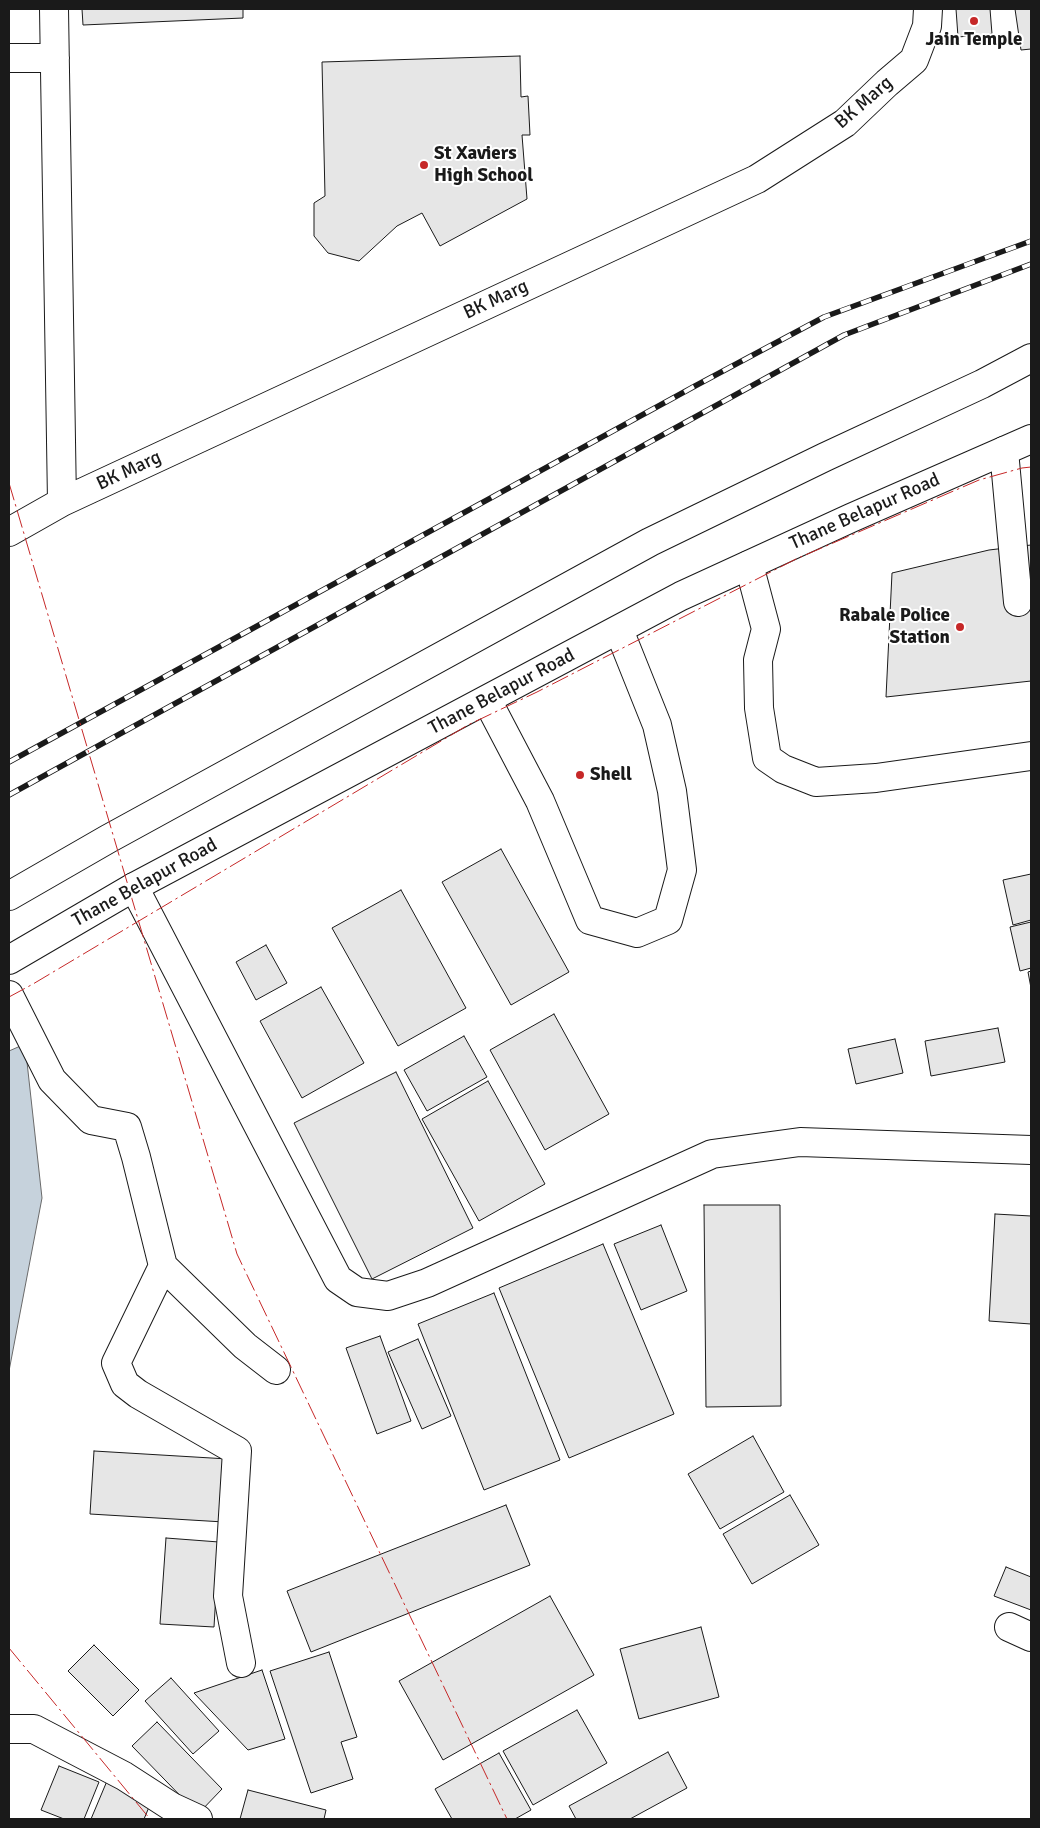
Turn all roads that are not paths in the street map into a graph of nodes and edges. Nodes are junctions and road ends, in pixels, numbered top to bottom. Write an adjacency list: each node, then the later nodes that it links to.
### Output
1 (54, 9): 4 (street)
2 (928, 9): 9 (street, BK Marg)
3 (9, 58): 4 (street)
4 (55, 58): 9 (street)
5 (1031, 358): 7 (street)
6 (1031, 370): 7 (street)
7 (982, 384): 17 (street)
8 (1019, 446): 11 (street, Thane Belapur Road); 12 (street)
9 (62, 502): 10 (street, BK Marg)
10 (9, 532)
11 (749, 565): 13 (street, Thane Belapur Road); 15 (street)
12 (1018, 602)
13 (619, 630): 14 (street, Thane Belapur Road); 14 (street)
14 (487, 700): 16 (street, Thane Belapur Road)
15 (1031, 756)
16 (134, 887): 18 (street, Thane Belapur Road); 20 (street)
17 (9, 896)
18 (9, 960)
19 (9, 996): 21 (street)
20 (1031, 1150)
21 (163, 1266): 22 (street); 23 (street)
22 (276, 1370)
23 (240, 1663)
24 (9, 1730): 25 (street)
25 (172, 1813): 26 (street)
26 (198, 1819)

